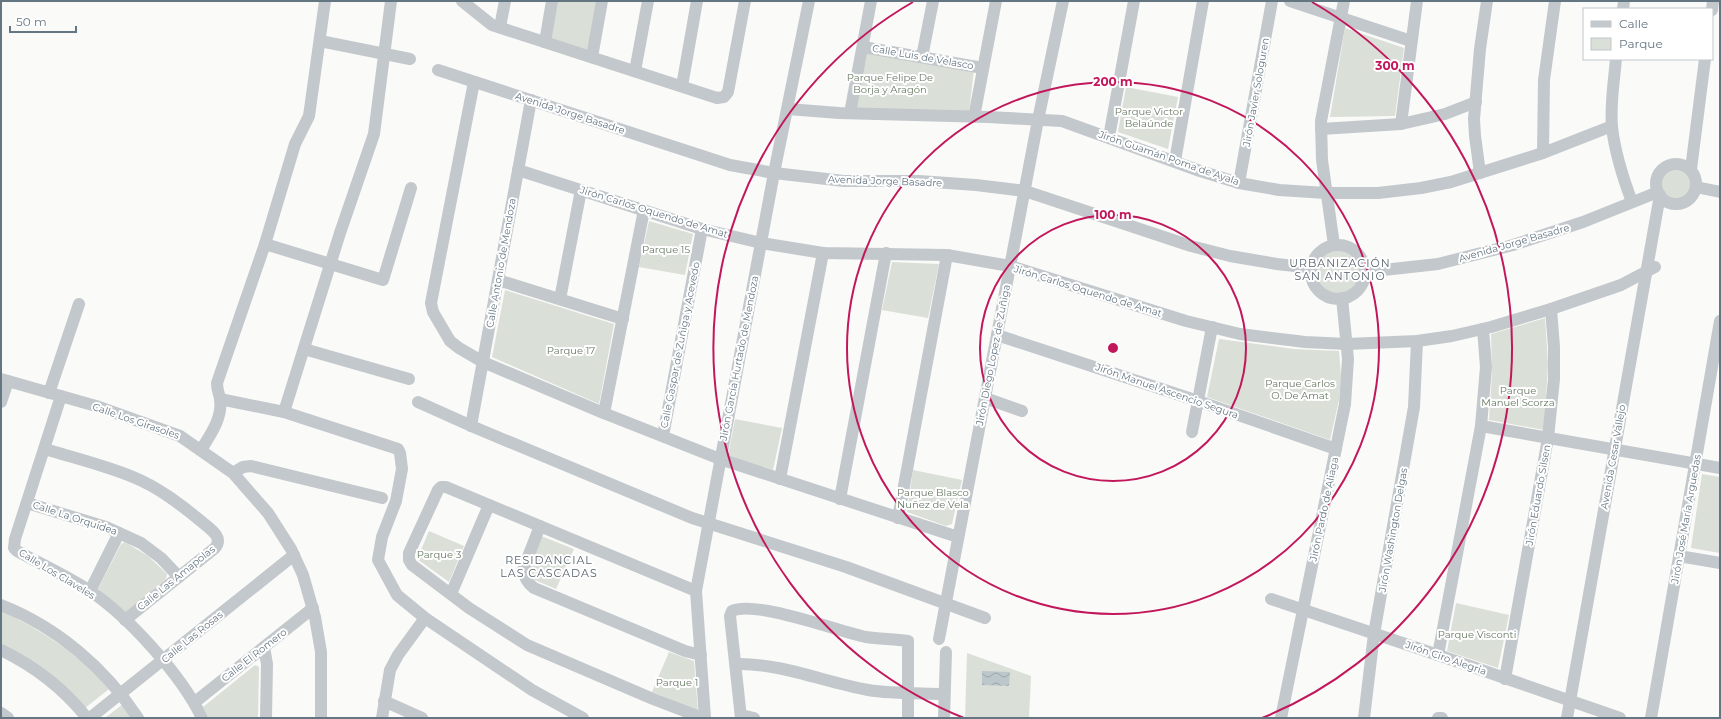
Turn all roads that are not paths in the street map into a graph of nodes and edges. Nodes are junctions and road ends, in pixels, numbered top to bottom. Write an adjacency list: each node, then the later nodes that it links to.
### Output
1 (325, 1): 25 (street)
2 (391, 1): 29 (street)
3 (462, 1): 24 (street)
4 (505, 1): 24 (street)
5 (552, 1): 27 (street)
6 (602, 1): 30 (street)
7 (648, 1): 38 (street)
8 (697, 1): 40 (street)
9 (745, 1): 40 (street)
10 (809, 1): 43 (street, Jirón García Hurtado de Mendoza)
11 (871, 1): 28 (street)
12 (933, 1): 31 (street)
13 (996, 1): 36 (street)
14 (1063, 1): 46 (street, Jirón Diego Lopez de Zuñiga)
15 (1134, 1): 50 (street)
16 (1203, 1): 52 (street)
17 (1272, 1): 57 (street, Jirón Javier Sologuren)
18 (1290, 1): 23 (street)
19 (1344, 1): 23 (street)
20 (1416, 1): 26 (street)
21 (1487, 1): 42 (street)
22 (1556, 1): 51 (street)
23 (1341, 18): 26 (street); 49 (street)
24 (500, 27): 27 (street)
25 (320, 41): 29 (street); 69 (street)
26 (1411, 41): 47 (street)
27 (544, 42): 30 (street)
28 (863, 47): 31 (street, Calle Luis de Velasco); 44 (street)
29 (385, 54): 32 (street); 74 (street)
30 (592, 57): 38 (street)
31 (922, 57): 36 (street, Calle Luis de Velasco)
32 (410, 60)
33 (1616, 60): 48 (street)
34 (1698, 60): 53 (street)
35 (1705, 60): 53 (street)
36 (983, 68): 45 (street)
37 (438, 70): 39 (street, Avenida Jorge Basadre)
38 (635, 71): 40 (street)
39 (474, 82): 41 (street, Avenida Jorge Basadre); 92 (street)
40 (682, 86)
41 (531, 100): 54 (street, Calle Antonio de Mendoza); 55 (street, Avenida Jorge Basadre)
42 (1476, 102): 47 (street); 56 (street)
43 (788, 109): 44 (street, Jirón Guamán Poma de Ayala); 55 (street, Jirón García Hurtado de Mendoza)
44 (850, 114): 45 (street, Jirón Guamán Poma de Ayala)
45 (974, 117): 46 (street, Jirón Guamán Poma de Ayala)
46 (1038, 120): 50 (street, Jirón Guamán Poma de Ayala); 61 (street, Jirón Diego Lopez de Zuñiga)
47 (1401, 124): 49 (street)
48 (1612, 126): 51 (street, Jirón Guamán Poma de Ayala); 65 (street)
49 (1321, 129): 63 (street)
50 (1109, 137): 52 (street, Jirón Guamán Poma de Ayala)
51 (1543, 153): 56 (street, Jirón Guamán Poma de Ayala)
52 (1175, 161): 57 (street, Jirón Guamán Poma de Ayala)
53 (1687, 167): 58 (street); 64 (street)
54 (518, 170): 60 (street, Jirón Carlos Oquendo de Amat); 79 (street, Calle Antonio de Mendoza)
55 (774, 173): 61 (street, Avenida Jorge Basadre); 68 (street, Jirón García Hurtado de Mendoza)
56 (1480, 174): 63 (street, Jirón Guamán Poma de Ayala)
57 (1239, 183): 63 (street, Jirón Guamán Poma de Ayala)
58 (1696, 187): 62 (street); 64 (street)
59 (411, 188): 74 (street)
60 (581, 190): 66 (street, Jirón Carlos Oquendo de Amat); 81 (street)
61 (1025, 191): 75 (street, Jirón Diego Lopez de Zuñiga); 76 (street, Avenida Jorge Basadre)
62 (1720, 192)
63 (1326, 193): 70 (street)
64 (1662, 196): 65 (street, Avenida Jorge Basadre); 77 (street, Avenida Cesar Vallejo)
65 (1632, 202): 78 (street, Avenida Jorge Basadre)
66 (644, 210): 67 (street, Jirón Carlos Oquendo de Amat); 84 (street)
67 (702, 229): 68 (street, Jirón Carlos Oquendo de Amat); 108 (street, Calle Gaspar de Zuñiga y Acevedo)
68 (761, 243): 71 (street, Jirón Carlos Oquendo de Amat); 114 (street, Jirón García Hurtado de Mendoza)
69 (265, 244): 74 (street); 98 (street)
70 (1334, 245): 76 (street); 78 (street)
71 (824, 253): 72 (street, Jirón Carlos Oquendo de Amat); 118 (street)
72 (886, 253): 73 (street, Jirón Carlos Oquendo de Amat); 120 (street)
73 (947, 255): 75 (street, Jirón Carlos Oquendo de Amat); 123 (street)
74 (331, 264): 91 (street)
75 (1010, 266): 86 (street, Jirón Carlos Oquendo de Amat); 88 (street, Jirón Diego Lopez de Zuñiga)
76 (1312, 268): 80 (street)
77 (1651, 270): 83 (street, Jirón Carlos Oquendo de Amat); 113 (street, Avenida Cesar Vallejo)
78 (1365, 272): 80 (street)
79 (498, 280): 81 (street); 92 (street, Calle Antonio de Mendoza)
80 (1342, 298): 90 (street, Jirón Pardo de Aliaga)
81 (560, 299): 84 (street)
82 (79, 304): 95 (street)
83 (1551, 310): 87 (street, Jirón Carlos Oquendo de Amat); 109 (street, Jirón Eduardo Silsen)
84 (623, 319): 104 (street)
85 (1720, 326): 115 (street, Jirón José María Arguedas)
86 (1212, 327): 90 (street, Jirón Carlos Oquendo de Amat); 99 (street)
87 (1483, 329): 89 (street, Jirón Carlos Oquendo de Amat); 106 (street)
88 (997, 335): 97 (street, Jirón Diego Lopez de Zuñiga); 99 (street, Jirón Manuel Ascencio Segura)
89 (1416, 341): 90 (street, Jirón Carlos Oquendo de Amat); 143 (street, Jirón Washington Delgas)
90 (1346, 344): 111 (street, Jirón Pardo de Aliaga)
91 (304, 349): 93 (street); 103 (street)
92 (483, 362): 104 (street); 105 (street, Calle Antonio de Mendoza)
93 (409, 379)
94 (4, 380): 95 (street, Calle Los Girasoles); 100 (street)
95 (49, 393): 96 (street, Calle Los Girasoles)
96 (61, 396): 110 (street, Calle Los Claveles); 112 (street, Calle Los Girasoles)
97 (985, 398): 102 (street); 127 (street, Jirón Diego Lopez de Zuñiga)
98 (220, 399): 103 (street); 112 (street)
99 (1198, 401): 107 (street); 111 (street, Jirón Manuel Ascencio Segura)
100 (1, 402)
101 (418, 402): 105 (street)
102 (1022, 411)
103 (284, 412): 140 (street)
104 (604, 413): 108 (street)
105 (471, 426): 124 (street)
106 (1481, 426): 109 (street); 149 (street)
107 (1192, 432)
108 (663, 436): 114 (street)
109 (1548, 438): 113 (street); 152 (street, Jirón Eduardo Silsen)
110 (44, 449): 121 (street, Calle Los Claveles); 131 (street, Calle Las Amapolas)
111 (1336, 449): 139 (street, Jirón Pardo de Aliaga)
112 (201, 450): 117 (street, Calle Los Girasoles)
113 (1618, 450): 115 (street); 158 (street, Avenida Cesar Vallejo)
114 (720, 459): 118 (street); 124 (street, Jirón García Hurtado de Mendoza)
115 (1696, 464): 116 (street); 129 (street, Jirón José María Arguedas)
116 (1720, 468)
117 (233, 473): 119 (street); 128 (street, Calle Los Girasoles)
118 (780, 479): 120 (street)
119 (382, 498)
120 (840, 499): 123 (street)
121 (27, 503): 126 (street, Calle La Orquidea); 132 (street, Calle Los Claveles)
122 (489, 505): 125 (street); 134 (street); 134 (street)
123 (898, 518): 127 (street)
124 (708, 523): 133 (street, Jirón García Hurtado de Mendoza); 136 (street)
125 (540, 526): 133 (street); 148 (street)
126 (119, 533): 131 (street, Calle La Orquidea); 132 (street)
127 (958, 537): 136 (street, Jirón Diego Lopez de Zuñiga)
128 (294, 555): 138 (street, Calle Los Girasoles); 150 (street, Calle Las Rosas)
129 (1679, 556): 130 (street); 182 (street, Jirón José María Arguedas)
130 (1720, 563)
131 (179, 577): 142 (street, Calle Las Amapolas)
132 (90, 591): 142 (street, Calle Los Claveles)
133 (696, 591): 148 (street, Jirón García Hurtado de Mendoza)
134 (452, 594): 171 (street)
135 (1271, 599): 139 (street, Jirón Ciro Alegria)
136 (946, 603): 141 (street); 144 (street, Jirón Diego Lopez de Zuñiga)
137 (1, 605): 154 (street)
138 (313, 608): 145 (street, Calle El Romero); 167 (street, Calle Los Girasoles)
139 (1303, 611): 143 (street, Jirón Ciro Alegria); 175 (street, Jirón Pardo de Aliaga)
140 (425, 618): 156 (street); 170 (street)
141 (985, 618)
142 (125, 620): 150 (street, Calle Los Claveles)
143 (1374, 634): 149 (street, Jirón Ciro Alegria); 176 (street, Jirón Washington Delgas)
144 (938, 639)
145 (264, 647): 157 (street, Calle El Romero); 166 (street)
146 (1, 650): 162 (street)
147 (946, 652): 155 (street)
148 (701, 655): 171 (street, Jirón García Hurtado de Mendoza)
149 (1438, 655): 152 (street, Jirón Ciro Alegria)
150 (163, 660): 154 (street, Calle Las Rosas); 157 (street, Calle Los Claveles)
151 (736, 664): 153 (street); 153 (street); 160 (street)
152 (1505, 679): 158 (street, Jirón Ciro Alegria)
153 (908, 693): 155 (street); 173 (street)
154 (120, 694): 163 (street, Calle Las Rosas); 164 (street)
155 (944, 694): 174 (street)
156 (384, 701): 168 (street); 169 (street)
157 (194, 702): 165 (street, Calle Los Claveles)
158 (1573, 702): 179 (street, Avenida Cesar Vallejo); 180 (street, Avenida Cesar Vallejo); 181 (street, Jirón Ciro Alegria)
159 (1, 713): 161 (street)
160 (741, 716): 172 (street)
161 (8, 718)
162 (86, 718)
163 (90, 718)
164 (138, 718)
165 (202, 718)
166 (266, 718)
167 (321, 718)
168 (382, 718)
169 (422, 718)
170 (583, 718)
171 (704, 718)
172 (754, 718)
173 (908, 718)
174 (944, 718)
175 (1281, 718)
176 (1364, 718)
177 (1438, 718): 178 (street)
178 (1442, 718)
179 (1567, 718)
180 (1574, 718)
181 (1620, 718)
182 (1651, 718)

